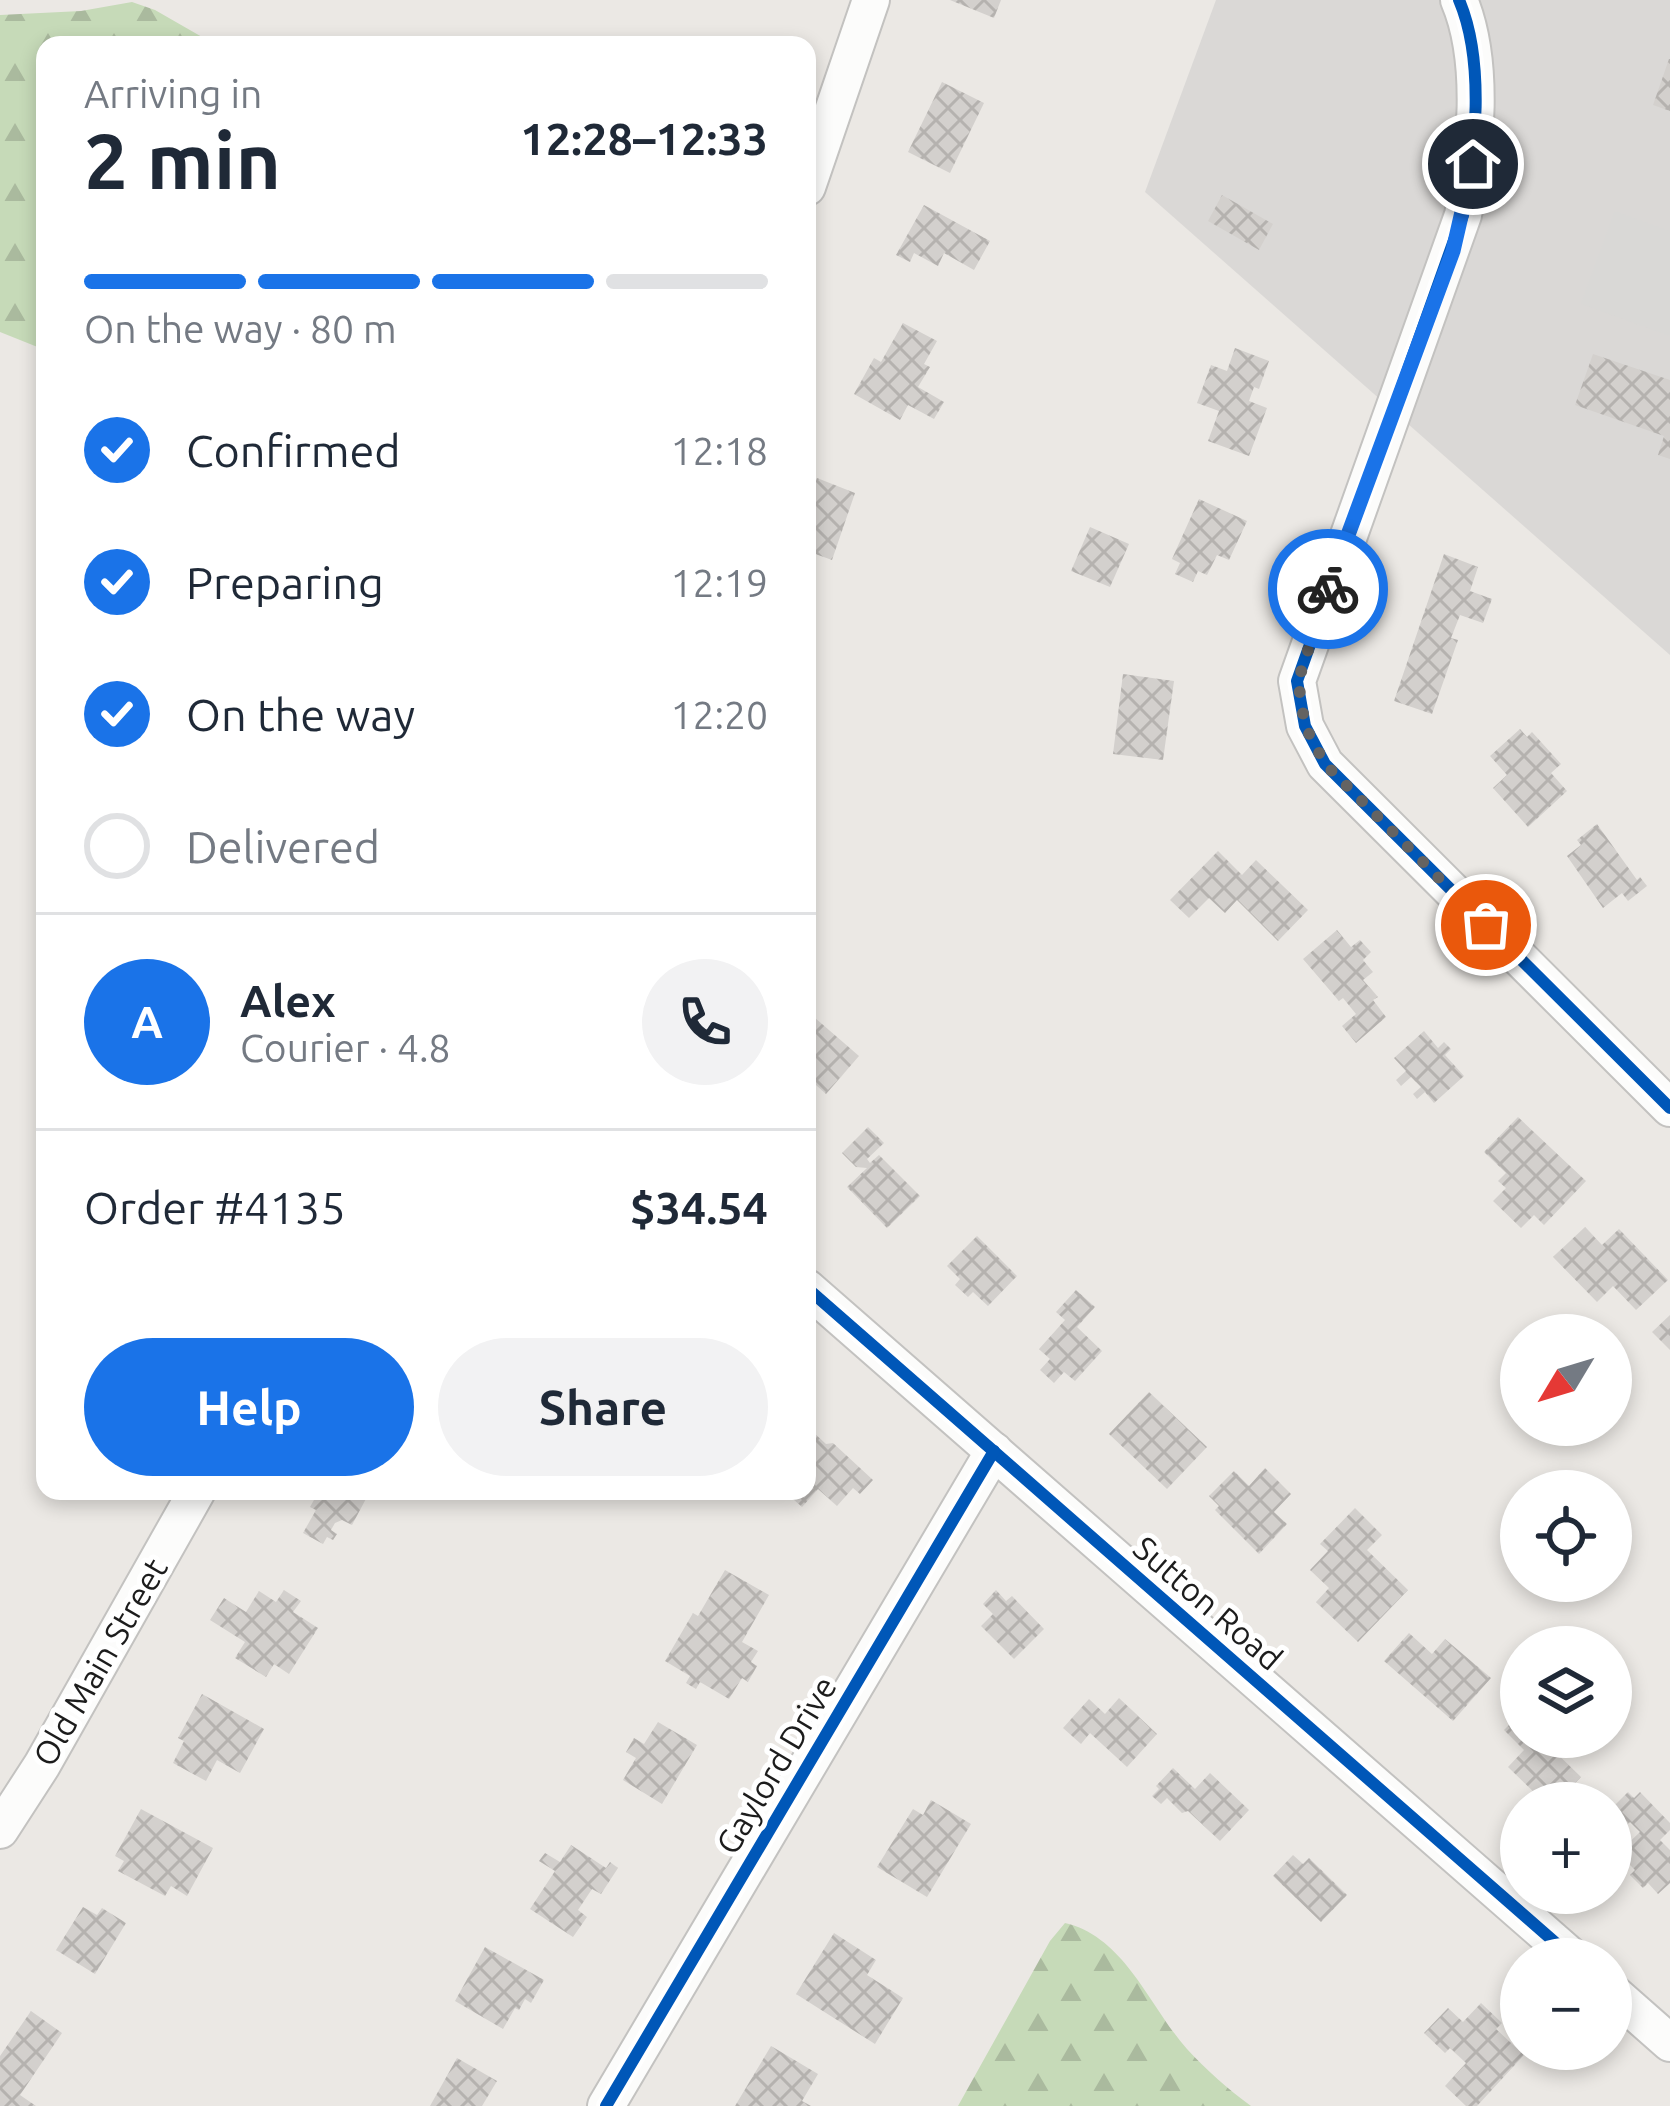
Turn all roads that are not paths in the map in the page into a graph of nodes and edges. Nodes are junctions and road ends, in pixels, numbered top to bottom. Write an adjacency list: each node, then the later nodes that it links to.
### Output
1 (872, 0): 3 (street)
2 (1466, 2): 4 (street)
3 (816, 161)
4 (1670, 1108)
5 (816, 1296): 6 (street, Sutton Road)
6 (994, 1451): 9 (street, Sutton Road); 12 (street, Gaylord Drive)
7 (192, 1500): 8 (street, Old Main Street)
8 (0, 1830)
9 (1550, 1938)
10 (1632, 2010): 11 (street)
11 (1670, 2043)
12 (606, 2106)

